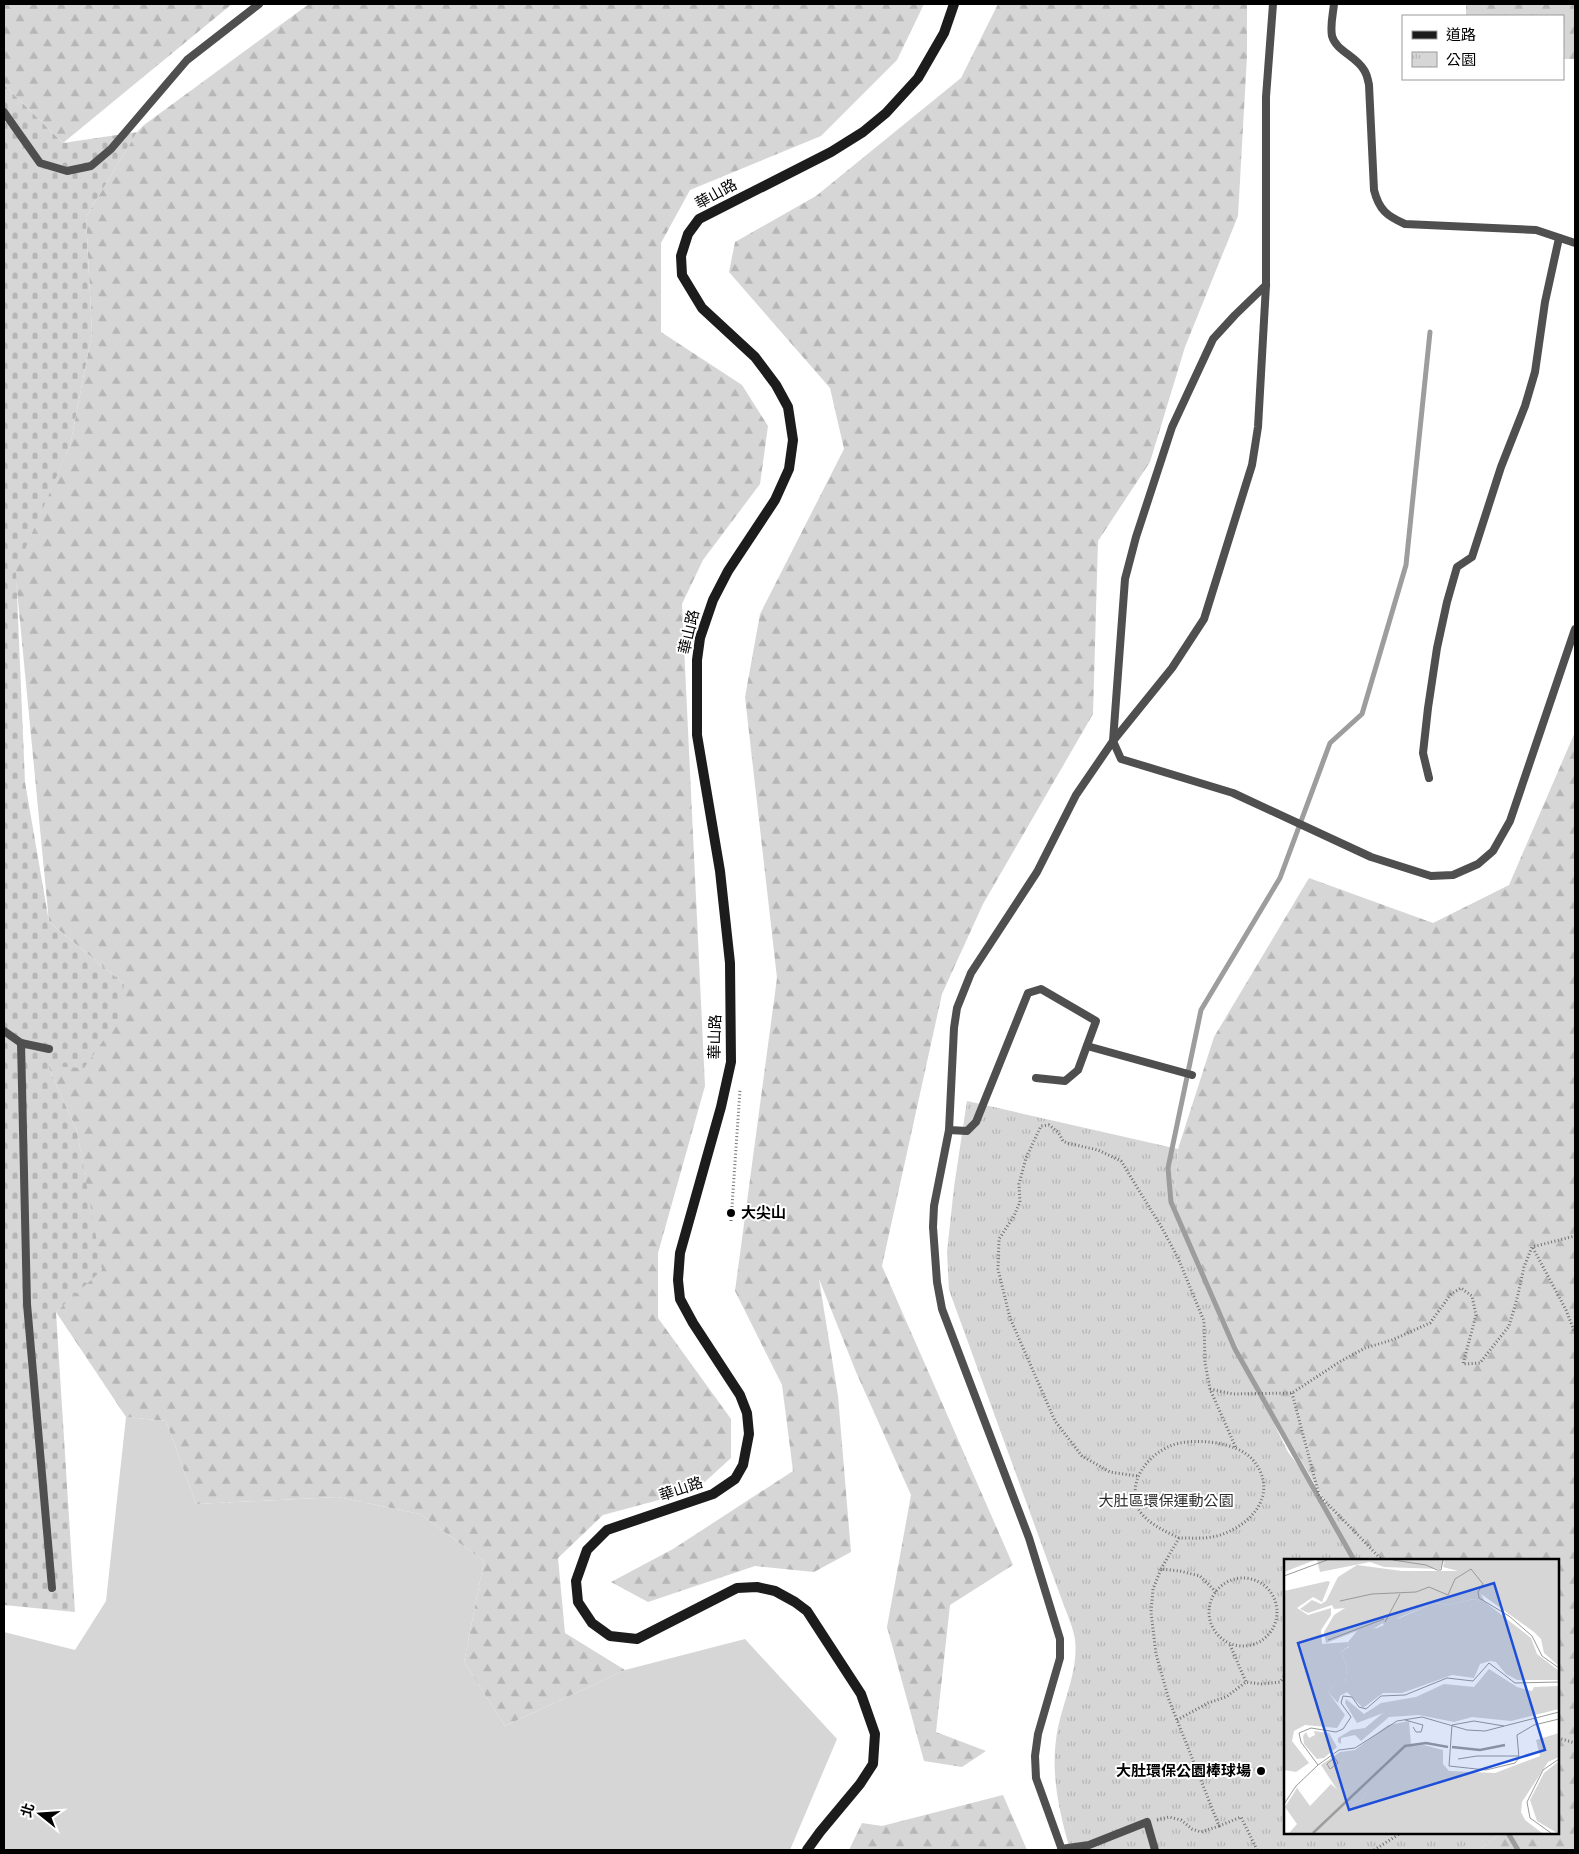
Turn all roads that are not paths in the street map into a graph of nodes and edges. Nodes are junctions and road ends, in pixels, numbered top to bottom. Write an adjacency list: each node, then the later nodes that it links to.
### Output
1 (259, 4): 5 (lane)
2 (954, 4): 21 (street, 華山路)
3 (1273, 4): 8 (lane)
4 (1334, 4): 6 (lane)
5 (4, 112)
6 (1559, 238): 7 (lane); 11 (lane)
7 (1575, 243)
8 (1266, 285): 10 (lane); 10 (lane)
9 (1575, 629): 10 (lane)
10 (1113, 741): 18 (lane)
11 (1429, 778)
12 (4, 1031): 13 (lane)
13 (22, 1043): 15 (lane); 19 (lane)
14 (1086, 1046): 16 (lane); 17 (lane); 18 (lane)
15 (49, 1049)
16 (1192, 1075)
17 (1036, 1078)
18 (949, 1130): 22 (lane)
19 (52, 1588)
20 (1095, 1847): 22 (lane); 23 (lane)
21 (807, 1850)
22 (1061, 1850)
23 (1155, 1850)

